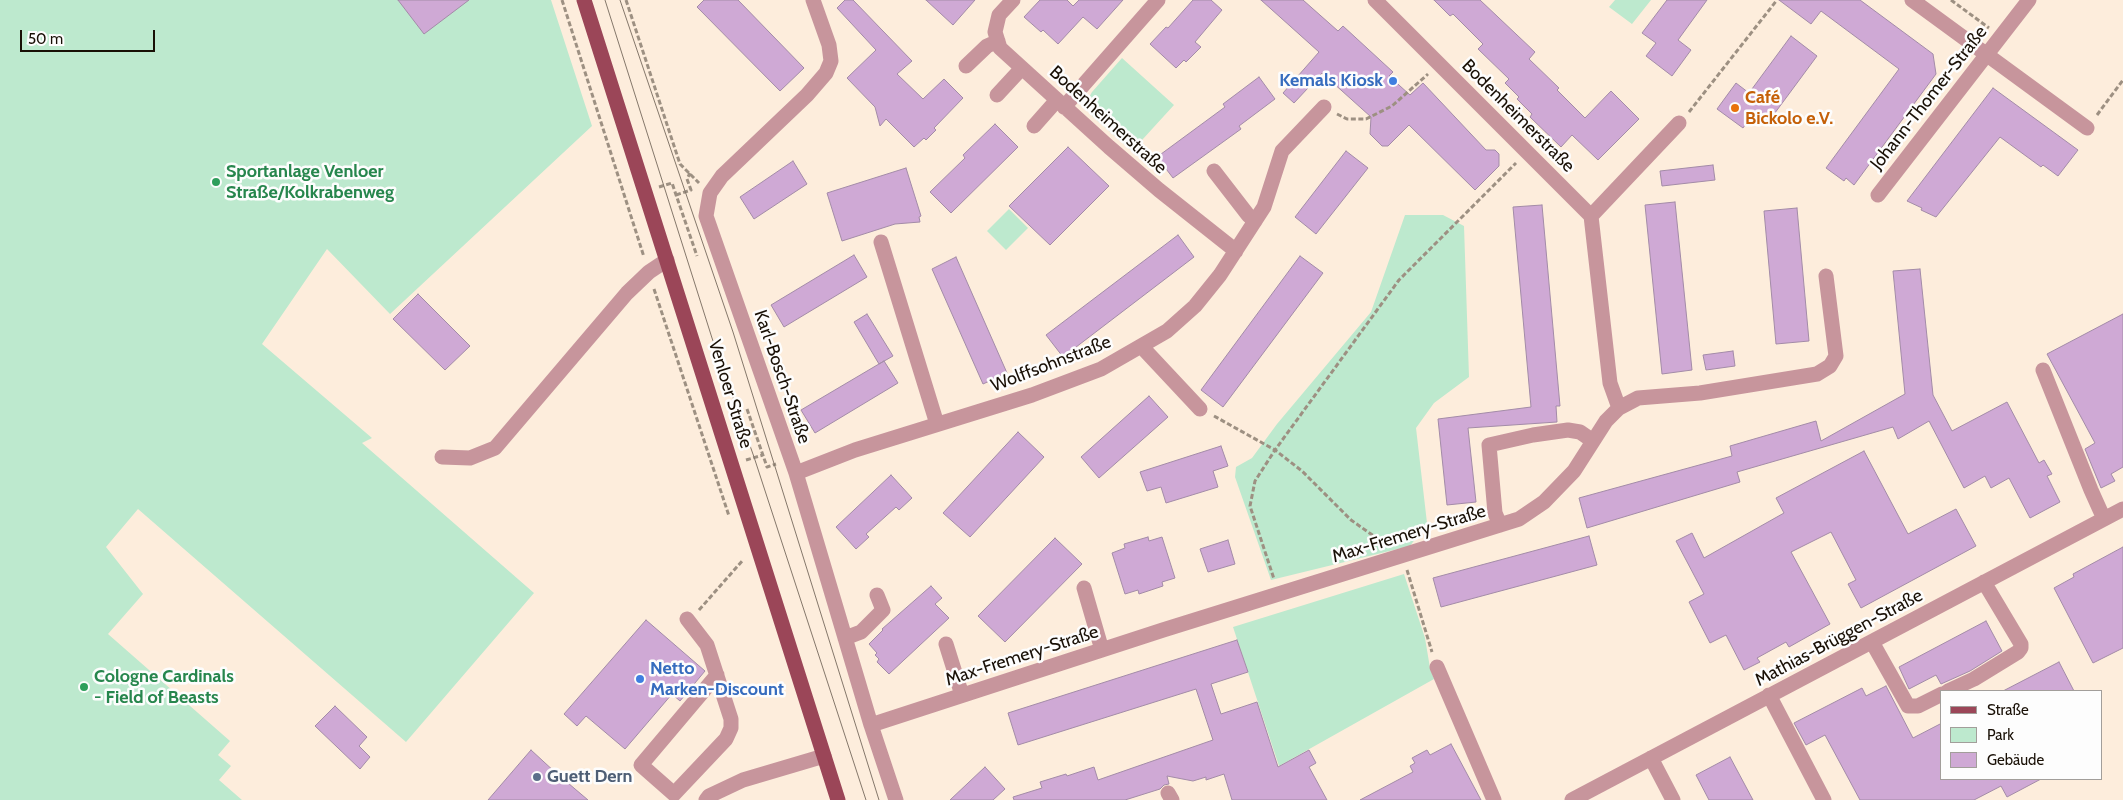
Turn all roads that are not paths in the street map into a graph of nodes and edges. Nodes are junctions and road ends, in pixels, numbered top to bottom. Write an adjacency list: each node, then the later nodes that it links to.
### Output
1 (584, 0): 24 (main road, Venloer Straße)
2 (1013, 0): 8 (street)
3 (1158, 0): 13 (street)
4 (1376, 0): 20 (street, Bodenheimerstraße)
5 (1912, 0): 9 (street)
6 (2029, 0): 9 (street, Johann-Thomer-Straße)
7 (817, 2): 33 (street, Karl-Bosch-Straße)
8 (998, 41): 10 (street); 11 (street, Bodenheimerstraße)
9 (1987, 56): 17 (street); 19 (street, Johann-Thomer-Straße)
10 (966, 66)
11 (1022, 68): 12 (street); 13 (street, Bodenheimerstraße)
12 (997, 94)
13 (1061, 103): 16 (street); 23 (street, Bodenheimerstraße)
14 (1324, 107): 21 (street, Wolffsohnstraße)
15 (1680, 123): 20 (street)
16 (1034, 126)
17 (2087, 128)
18 (1214, 171): 21 (street)
19 (1878, 195)
20 (1591, 216): 28 (street)
21 (1255, 220): 23 (street, Wolffsohnstraße)
22 (881, 242): 30 (street)
23 (1236, 251): 26 (street, Wolffsohnstraße)
24 (668, 260): 32 (street); 52 (main road, Venloer Straße)
25 (1826, 276): 28 (street, Max-Fremery-Straße)
26 (1141, 346): 29 (street); 30 (street, Wolffsohnstraße)
27 (2043, 370): 35 (street)
28 (1619, 408): 31 (street, Max-Fremery-Straße)
29 (1200, 409)
30 (937, 424): 33 (street, Wolffsohnstraße)
31 (1593, 442): 36 (street, Max-Fremery-Straße); 36 (street)
32 (442, 457)
33 (796, 473): 41 (street, Karl-Bosch-Straße)
34 (2123, 509): 35 (street, Mathias-Brüggen-Straße)
35 (2104, 518): 37 (street, Mathias-Brüggen-Straße)
36 (1500, 525): 44 (street, Max-Fremery-Straße)
37 (1984, 582): 42 (street, Mathias-Brüggen-Straße); 47 (street)
38 (1084, 588): 44 (street)
39 (877, 595): 41 (street)
40 (688, 621): 46 (street)
41 (845, 638): 51 (street, Karl-Bosch-Straße)
42 (1872, 642): 49 (street); 50 (street, Mathias-Brüggen-Straße)
43 (946, 644): 48 (street)
44 (1102, 650): 48 (street, Max-Fremery-Straße)
45 (1437, 667): 58 (street)
46 (717, 675): 54 (street); 54 (street)
47 (1950, 690)
48 (962, 695): 51 (street, Max-Fremery-Straße)
49 (1940, 695)
50 (1769, 696): 53 (street, Mathias-Brüggen-Straße); 61 (street)
51 (871, 725): 57 (street, Karl-Bosch-Straße)
52 (824, 756): 55 (street); 56 (main road, Venloer Straße)
53 (1651, 758): 59 (street, Mathias-Brüggen-Straße); 60 (street)
54 (696, 771): 55 (street)
55 (708, 798)
56 (838, 800)
57 (896, 800)
58 (1494, 800)
59 (1572, 800)
60 (1673, 800)
61 (1824, 800)

